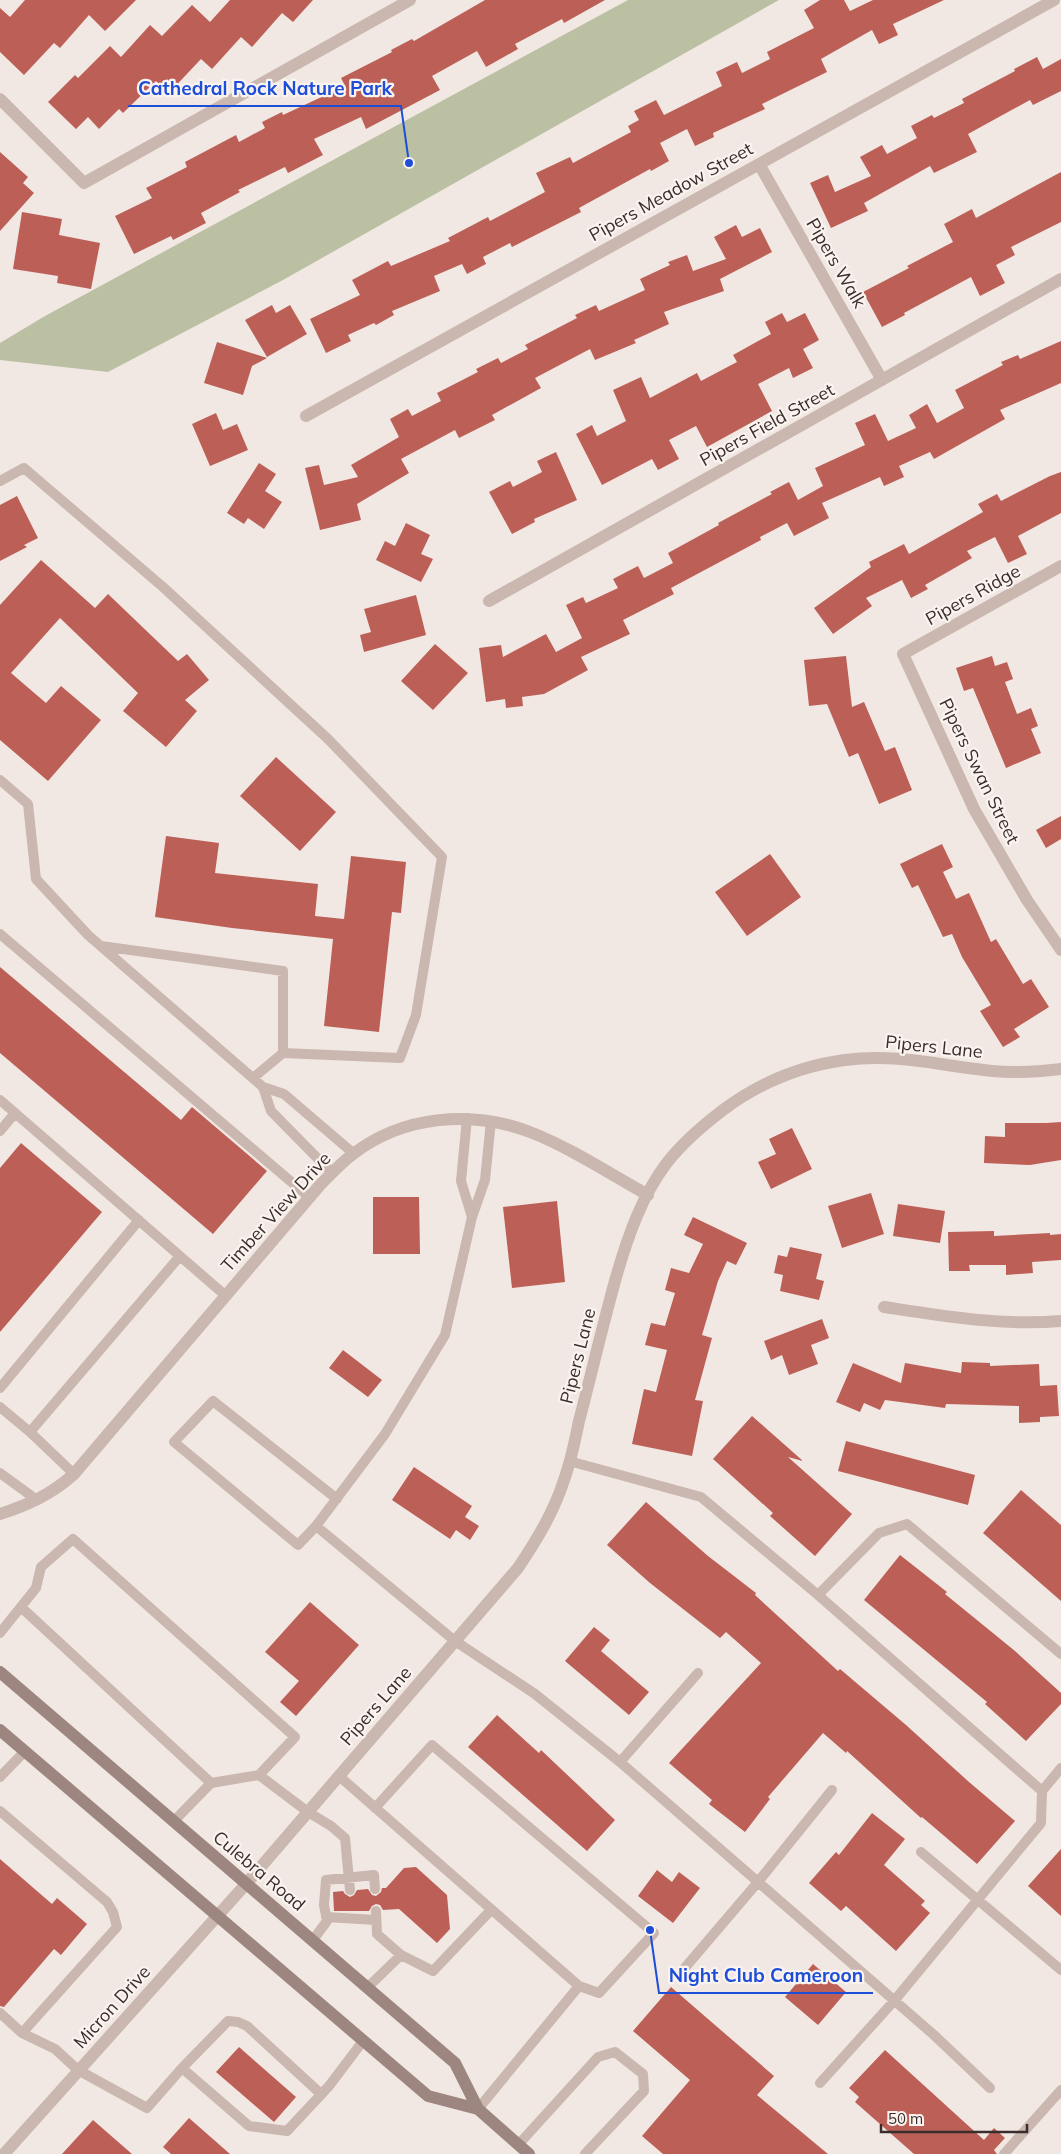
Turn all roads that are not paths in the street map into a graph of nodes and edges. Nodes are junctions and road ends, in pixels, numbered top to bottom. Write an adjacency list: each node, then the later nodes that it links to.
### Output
1 (410, 0): 3 (street)
2 (1054, 0): 4 (street, Pipers Meadow Street)
3 (0, 98)
4 (759, 164): 6 (street, Pipers Walk); 7 (street, Pipers Meadow Street)
5 (1061, 279): 6 (street, Pipers Field Street)
6 (882, 380): 10 (street, Pipers Field Street)
7 (306, 416)
8 (0, 481): 16 (lane)
9 (1061, 566): 11 (street, Pipers Ridge)
10 (489, 601)
11 (903, 654): 15 (street, Pipers Swan Street)
12 (0, 780): 14 (lane)
13 (0, 934): 28 (lane)
14 (100, 946): 16 (lane); 18 (lane)
15 (1061, 950)
16 (283, 1053): 18 (lane)
17 (1061, 1070): 27 (street, Pipers Lane)
18 (253, 1078): 19 (lane)
19 (263, 1087): 25 (lane); 26 (lane)
20 (0, 1100): 21 (lane)
21 (15, 1113): 24 (lane); 30 (lane)
22 (467, 1118): 23 (street, Timber View Drive); 25 (street, Timber View Drive); 29 (lane)
23 (492, 1121): 27 (street, Timber View Drive); 29 (lane)
24 (0, 1130)
25 (354, 1153): 26 (street, Timber View Drive)
26 (332, 1173): 28 (street, Timber View Drive)
27 (648, 1195): 38 (street, Pipers Lane)
28 (310, 1197): 32 (street, Timber View Drive)
29 (472, 1217): 41 (lane)
30 (139, 1220): 31 (lane); 35 (lane)
31 (180, 1256): 32 (lane); 37 (lane)
32 (226, 1296): 40 (street, Timber View Drive)
33 (884, 1307): 34 (street)
34 (1061, 1320)
35 (0, 1388)
36 (0, 1407): 37 (lane)
37 (30, 1432): 40 (lane)
38 (569, 1461): 45 (lane); 48 (street, Pipers Lane)
39 (0, 1473): 42 (lane)
40 (74, 1474): 42 (street, Timber View Drive)
41 (337, 1499): 44 (lane); 44 (lane)
42 (37, 1500): 43 (street, Timber View Drive)
43 (0, 1514)
44 (316, 1526): 48 (lane)
45 (818, 1594): 49 (lane); 61 (lane)
46 (22, 1608): 47 (lane); 56 (lane); 59 (lane)
47 (0, 1633)
48 (455, 1641): 54 (lane); 57 (street, Pipers Lane)
49 (1061, 1654)
50 (0, 1672): 65 (main road, Culebra Road)
51 (698, 1673): 54 (lane)
52 (0, 1730): 53 (main road, Culebra Road)
53 (24, 1751): 58 (lane); 74 (main road, Culebra Road)
54 (620, 1762): 68 (lane)
55 (1061, 1768): 61 (lane)
56 (259, 1775): 59 (lane); 64 (lane)
57 (339, 1776): 62 (lane); 64 (street, Pipers Lane)
58 (0, 1777)
59 (211, 1783): 65 (lane)
60 (832, 1790): 68 (lane)
61 (1042, 1791): 72 (lane)
62 (375, 1808): 73 (lane); 80 (lane)
63 (0, 1811): 84 (lane)
64 (308, 1812): 67 (lane); 69 (street, Pipers Lane)
65 (174, 1821): 69 (main road, Culebra Road)
66 (921, 1852): 72 (lane)
67 (350, 1877): 70 (lane); 71 (lane); 75 (lane)
68 (758, 1882): 78 (lane); 82 (lane)
69 (246, 1884): 74 (street, Micron Drive); 76 (main road, Culebra Road)
70 (374, 1889)
71 (350, 1890)
72 (978, 1900): 79 (lane); 82 (lane)
73 (491, 1910): 77 (lane); 80 (lane)
74 (218, 1915): 85 (main road, Culebra Road); 87 (street, Micron Drive)
75 (326, 1917): 76 (lane); 77 (lane)
76 (313, 1940): 81 (main road, Culebra Road)
77 (401, 1955): 81 (lane)
78 (684, 1970)
79 (1061, 1970)
80 (579, 1986): 92 (lane)
81 (368, 1987): 92 (main road, Culebra Road)
82 (894, 2001): 88 (lane); 89 (lane)
83 (0, 2013): 84 (lane)
84 (22, 2033): 87 (lane)
85 (363, 2041): 91 (lane); 92 (main road, Culebra Road)
86 (182, 2068): 87 (lane); 91 (lane); 91 (lane)
87 (78, 2070): 94 (street, Micron Drive)
88 (820, 2083)
89 (990, 2088)
90 (1061, 2090): 97 (lane)
91 (321, 2094)
92 (478, 2109): 93 (main road, Culebra Road)
93 (518, 2145): 95 (main road, Culebra Road); 96 (lane)
94 (4, 2154)
95 (529, 2154)
96 (585, 2154)
97 (1004, 2154)

